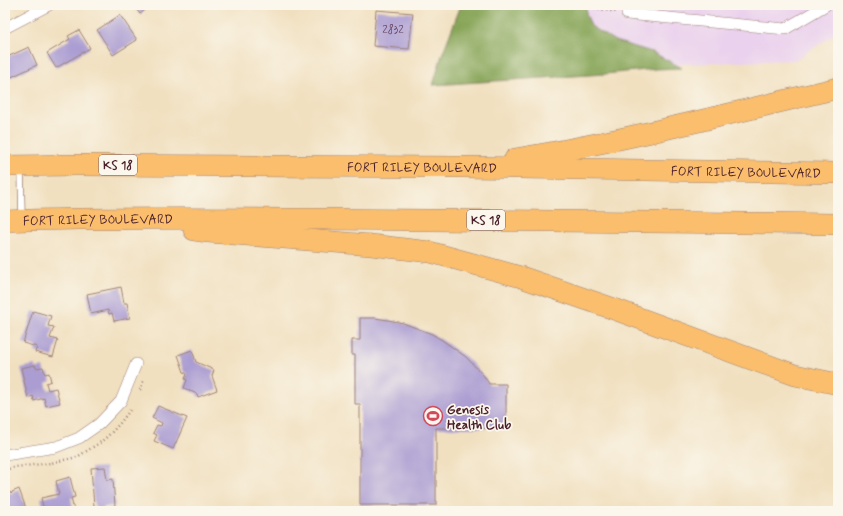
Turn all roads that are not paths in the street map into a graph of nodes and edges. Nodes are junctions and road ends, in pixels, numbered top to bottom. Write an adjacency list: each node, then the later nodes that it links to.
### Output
1 (49, 5): 4 (street)
2 (826, 5): 3 (street)
3 (626, 14)
4 (5, 28)
5 (838, 88): 7 (highway)
6 (10, 165): 7 (highway, FORT RILEY BOULEVARD / KS 18); 10 (lane)
7 (463, 167): 8 (highway, FORT RILEY BOULEVARD / KS 18)
8 (838, 173)
9 (134, 219): 10 (highway, FORT RILEY BOULEVARD / KS 18); 11 (highway, FORT RILEY BOULEVARD / KS 18); 13 (highway)
10 (13, 220)
11 (838, 224)
12 (136, 364): 16 (street)
13 (795, 375): 14 (highway); 15 (highway)
14 (838, 384)
15 (838, 396)
16 (5, 455)

